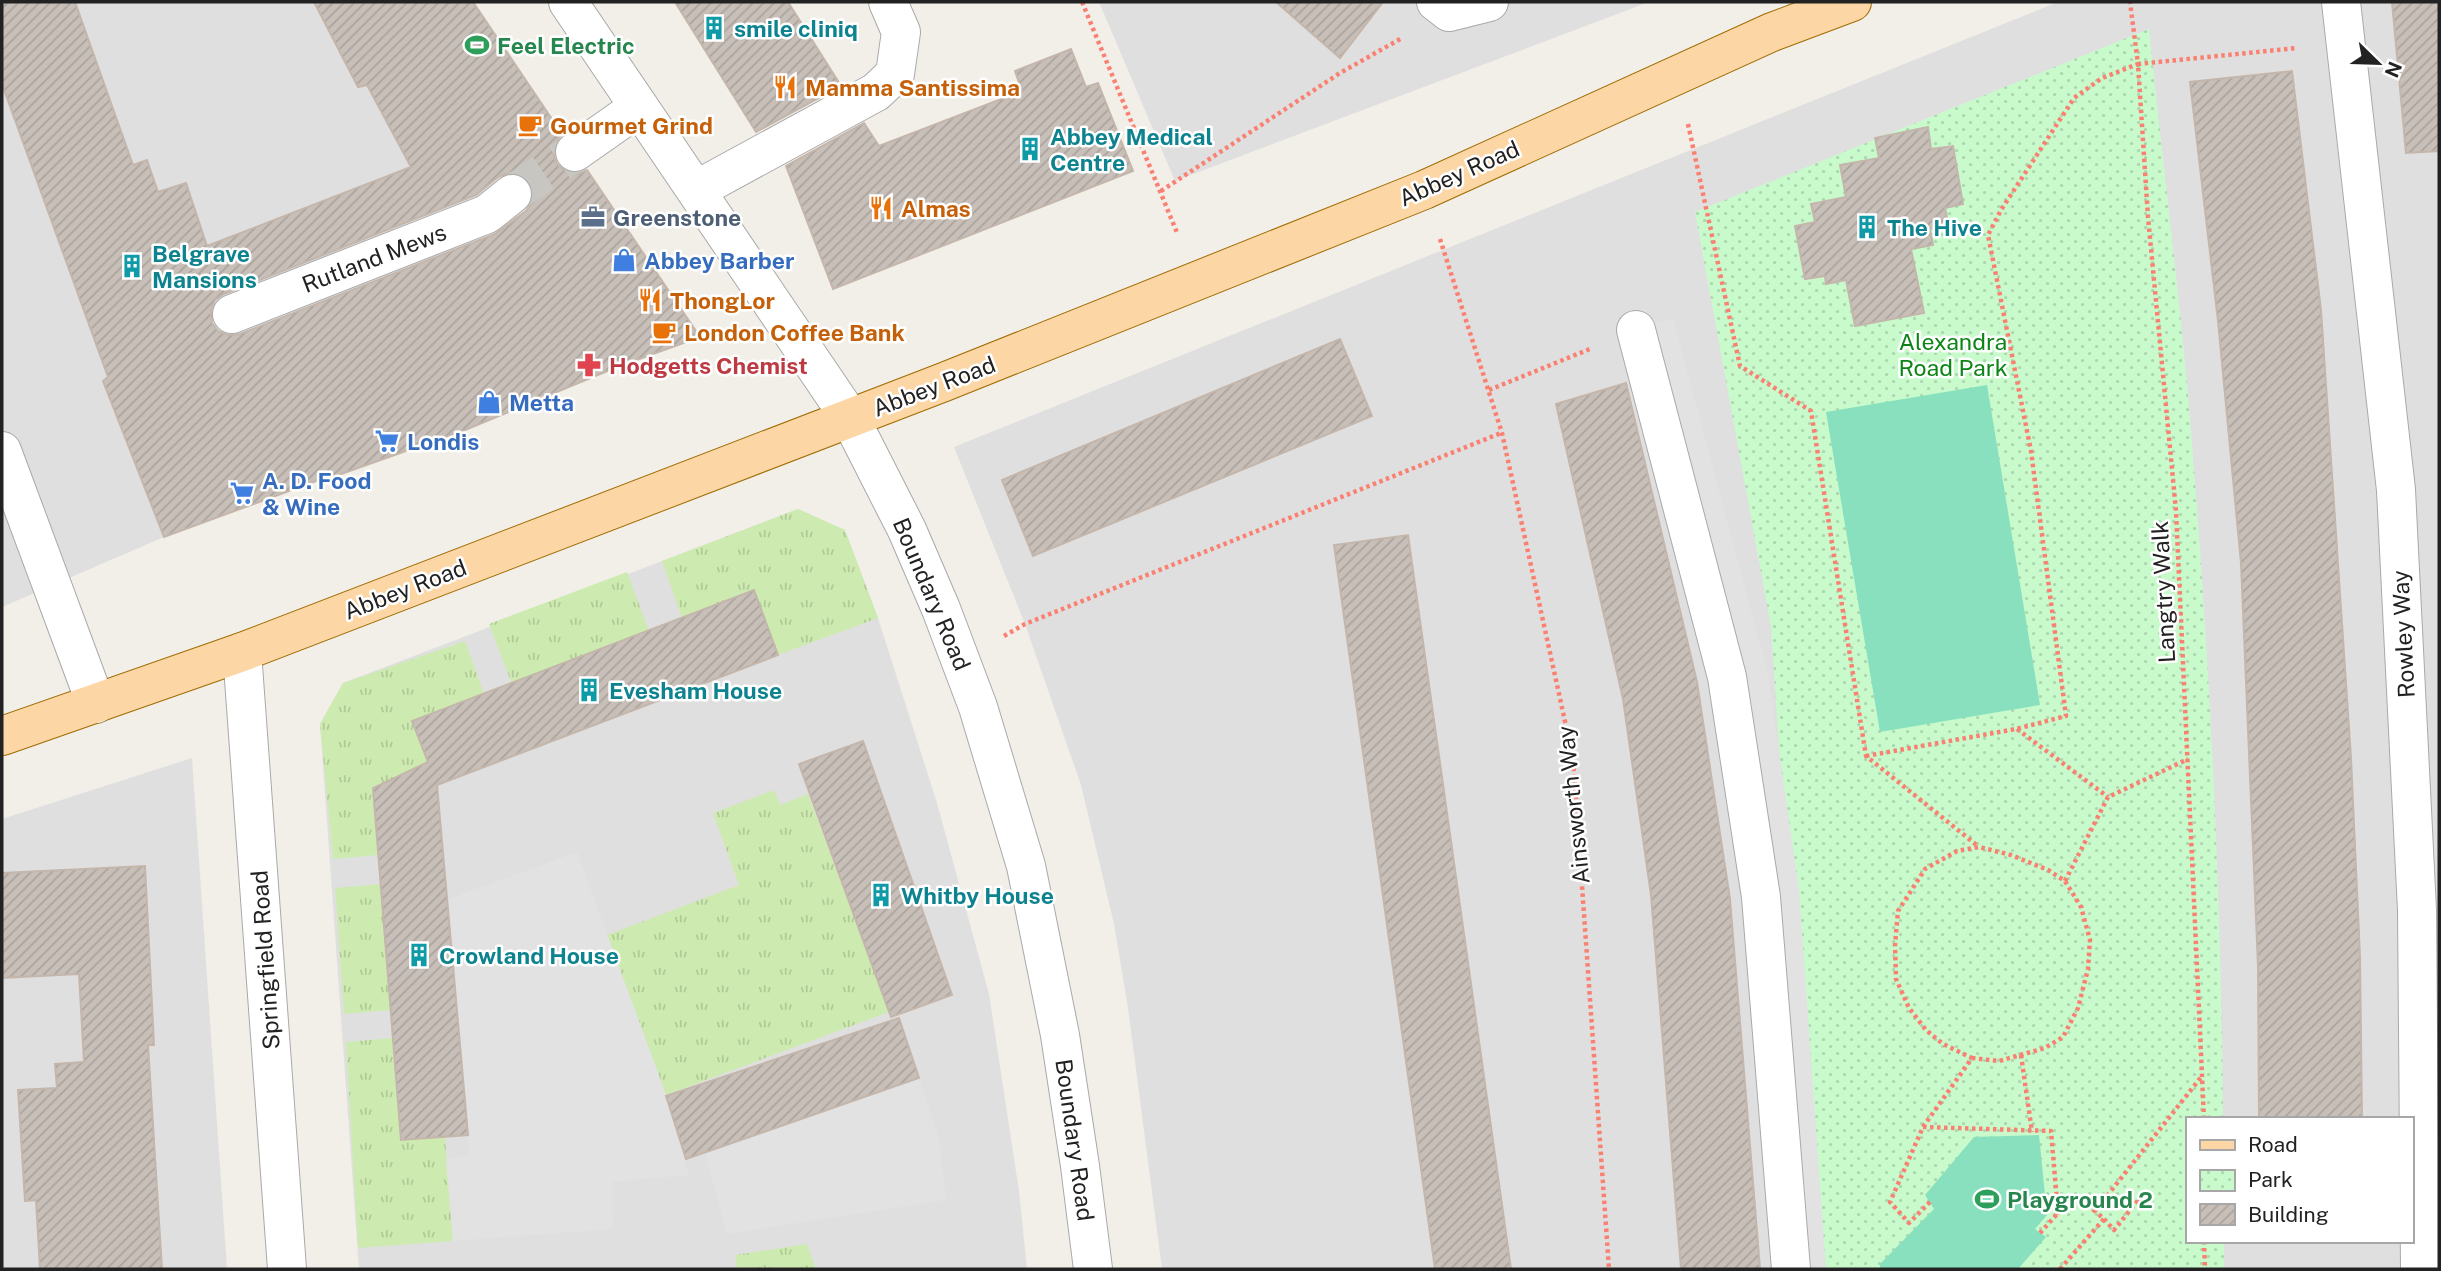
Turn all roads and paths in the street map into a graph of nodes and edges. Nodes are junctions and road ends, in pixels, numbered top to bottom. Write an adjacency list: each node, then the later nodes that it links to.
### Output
1 (568, 2): 12 (street, Boundary Road)
2 (888, 2): 14 (street)
3 (1082, 2): 16 (path)
4 (1489, 2): 8 (street)
5 (1852, 2): 11 (main road, Abbey Road)
6 (2130, 2): 10 (path, Langtry Walk)
7 (2341, 2): 9 (street, Rowley Way)
8 (1443, 7): 16 (path)
9 (2346, 43): 10 (path); 54 (street, Rowley Way)
10 (2138, 64): 28 (path); 31 (path, Langtry Walk)
11 (1677, 76): 15 (main road, Abbey Road); 30 (path)
12 (639, 107): 13 (street); 14 (street, Boundary Road)
13 (575, 152)
14 (696, 190): 22 (street, Boundary Road)
15 (1424, 190): 18 (main road, Abbey Road); 21 (path, Ainsworth Way)
16 (1161, 191): 18 (path)
17 (512, 194): 19 (street, Rutland Mews)
18 (1196, 282): 22 (main road, Abbey Road)
19 (232, 314)
20 (1636, 330): 21 (path); 51 (street)
21 (1489, 390): 23 (path, Ainsworth Way)
22 (850, 418): 25 (main road, Abbey Road); 26 (street, Boundary Road)
23 (1502, 433): 26 (path); 50 (path, Ainsworth Way)
24 (2, 451): 27 (street)
25 (242, 652): 27 (main road, Abbey Road); 48 (street, Springfield Road)
26 (960, 660): 49 (street, Boundary Road)
27 (96, 704): 29 (main road, Abbey Road)
28 (2016, 729): 30 (path); 32 (path)
29 (2, 736)
30 (1866, 756): 33 (path)
31 (2188, 759): 32 (path); 37 (path, Langtry Walk)
32 (2108, 797): 34 (path)
33 (1979, 847): 34 (path); 36 (path)
34 (2064, 881): 35 (path)
35 (2021, 1055): 36 (path); 40 (path)
36 (1972, 1058): 39 (path)
37 (2203, 1076): 38 (path, Langtry Walk); 43 (path)
38 (2204, 1117)
39 (1923, 1127): 40 (path); 41 (path)
40 (2032, 1132): 44 (path)
41 (1930, 1202)
42 (2141, 1208): 45 (path)
43 (2095, 1211): 44 (path); 45 (path)
44 (2058, 1213): 46 (path)
45 (2104, 1219): 52 (path)
46 (2040, 1233)
47 (2204, 1243): 53 (path)
48 (287, 1269)
49 (1093, 1269)
50 (1609, 1269)
51 (1791, 1269)
52 (2060, 1269)
53 (2204, 1269)
54 (2420, 1269)

